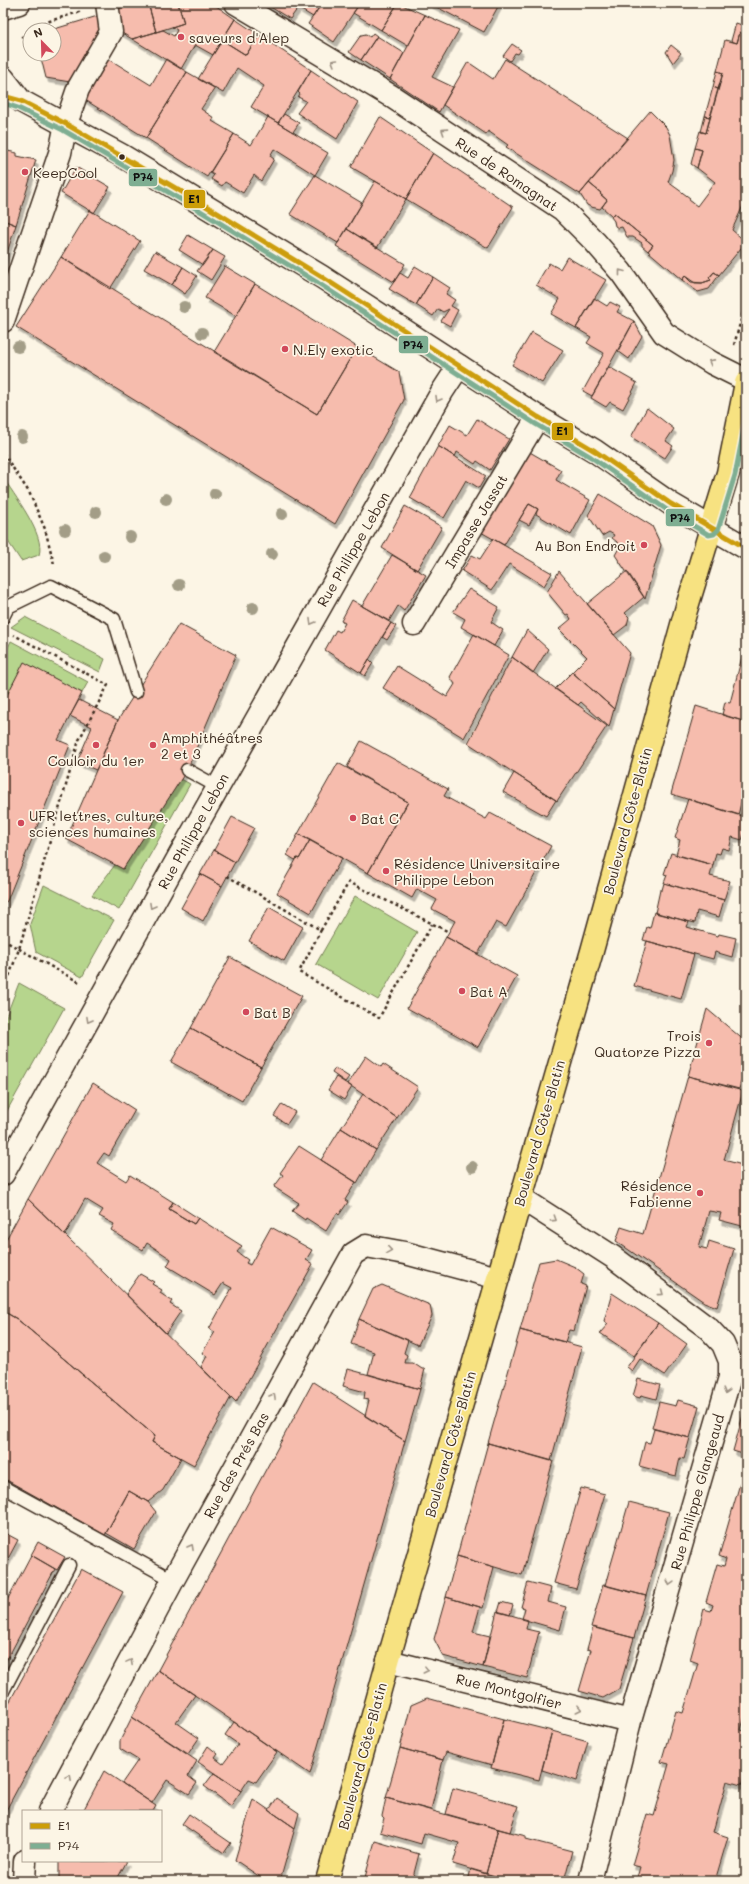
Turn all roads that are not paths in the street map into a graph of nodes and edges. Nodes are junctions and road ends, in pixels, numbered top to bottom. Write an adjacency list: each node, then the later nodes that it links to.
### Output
1 (19, 3): 4 (street)
2 (107, 3): 7 (street)
3 (236, 3): 10 (street, Rue de Romagnat, one-way to 3)
4 (3, 8)
5 (3, 78): 6 (street)
6 (12, 99): 7 (street)
7 (66, 124): 8 (street); 9 (street)
8 (3, 321)
9 (458, 366): 12 (street); 19 (street, Rue Philippe Lebon, one-way to 19)
10 (746, 380)
11 (746, 383): 13 (main road, Boulevard Côte-Blatin)
12 (538, 417): 13 (street); 16 (street, Impasse Jassat)
13 (711, 528): 14 (street); 21 (main road, Boulevard Côte-Blatin)
14 (746, 548)
15 (3, 617): 17 (lane)
16 (414, 624)
17 (136, 692)
18 (187, 770): 19 (lane)
19 (218, 787): 20 (street, Rue Philippe Lebon, one-way to 20)
20 (3, 1174)
21 (521, 1198): 22 (main road, Boulevard Côte-Blatin); 28 (street, Rue Philippe Glangeaud, one-way to 28)
22 (498, 1278): 25 (street, Rue des Prés Bas, one-way to 22); 26 (main road, Boulevard Côte-Blatin)
23 (3, 1487): 25 (lane)
24 (69, 1565): 27 (lane)
25 (173, 1580): 29 (street, Rue des Prés Bas, one-way to 25)
26 (388, 1661): 28 (street, Rue Montgolfier, one-way to 28); 32 (main road, Boulevard Côte-Blatin)
27 (3, 1691)
28 (630, 1722): 33 (street, Rue Philippe Glangeaud)
29 (51, 1810)
30 (25, 1862): 31 (street)
31 (24, 1881)
32 (327, 1881)
33 (590, 1881)

